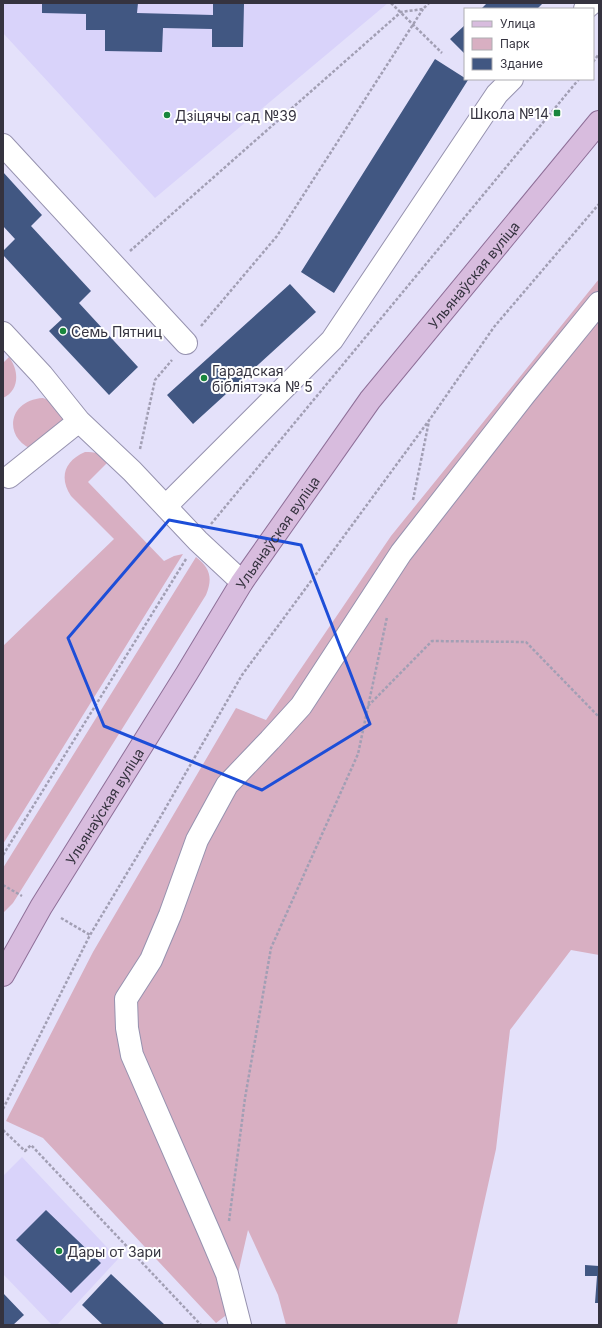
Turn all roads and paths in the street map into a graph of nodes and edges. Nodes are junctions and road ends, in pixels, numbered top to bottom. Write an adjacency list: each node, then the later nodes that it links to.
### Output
1 (391, 3): 4 (path)
2 (429, 3): 3 (path)
3 (423, 9): 4 (path); 5 (path)
4 (401, 12): 5 (path); 12 (path)
5 (414, 26): 6 (path); 15 (path)
6 (442, 53)
7 (511, 80): 21 (street)
8 (578, 80): 22 (path)
9 (599, 122): 23 (main road, Ульянаўская вуліца)
10 (3, 145): 12 (street)
11 (599, 204): 16 (path)
12 (114, 265): 15 (street)
13 (599, 303): 33 (street)
14 (3, 333): 17 (street)
15 (186, 343): 18 (path)
16 (430, 419): 20 (path); 29 (path)
17 (79, 421): 18 (street); 19 (street)
18 (132, 470): 21 (street)
19 (9, 477)
20 (412, 504)
21 (166, 506): 22 (street)
22 (198, 541): 23 (street); 27 (path)
23 (242, 582): 28 (main road, Ульянаўская вуліца)
24 (388, 614): 25 (path)
25 (368, 706): 26 (path); 31 (path)
26 (599, 717)
27 (3, 854)
28 (3, 975)
29 (3, 1109)
30 (3, 1130): 32 (path)
31 (229, 1223)
32 (201, 1325)
33 (240, 1325)

